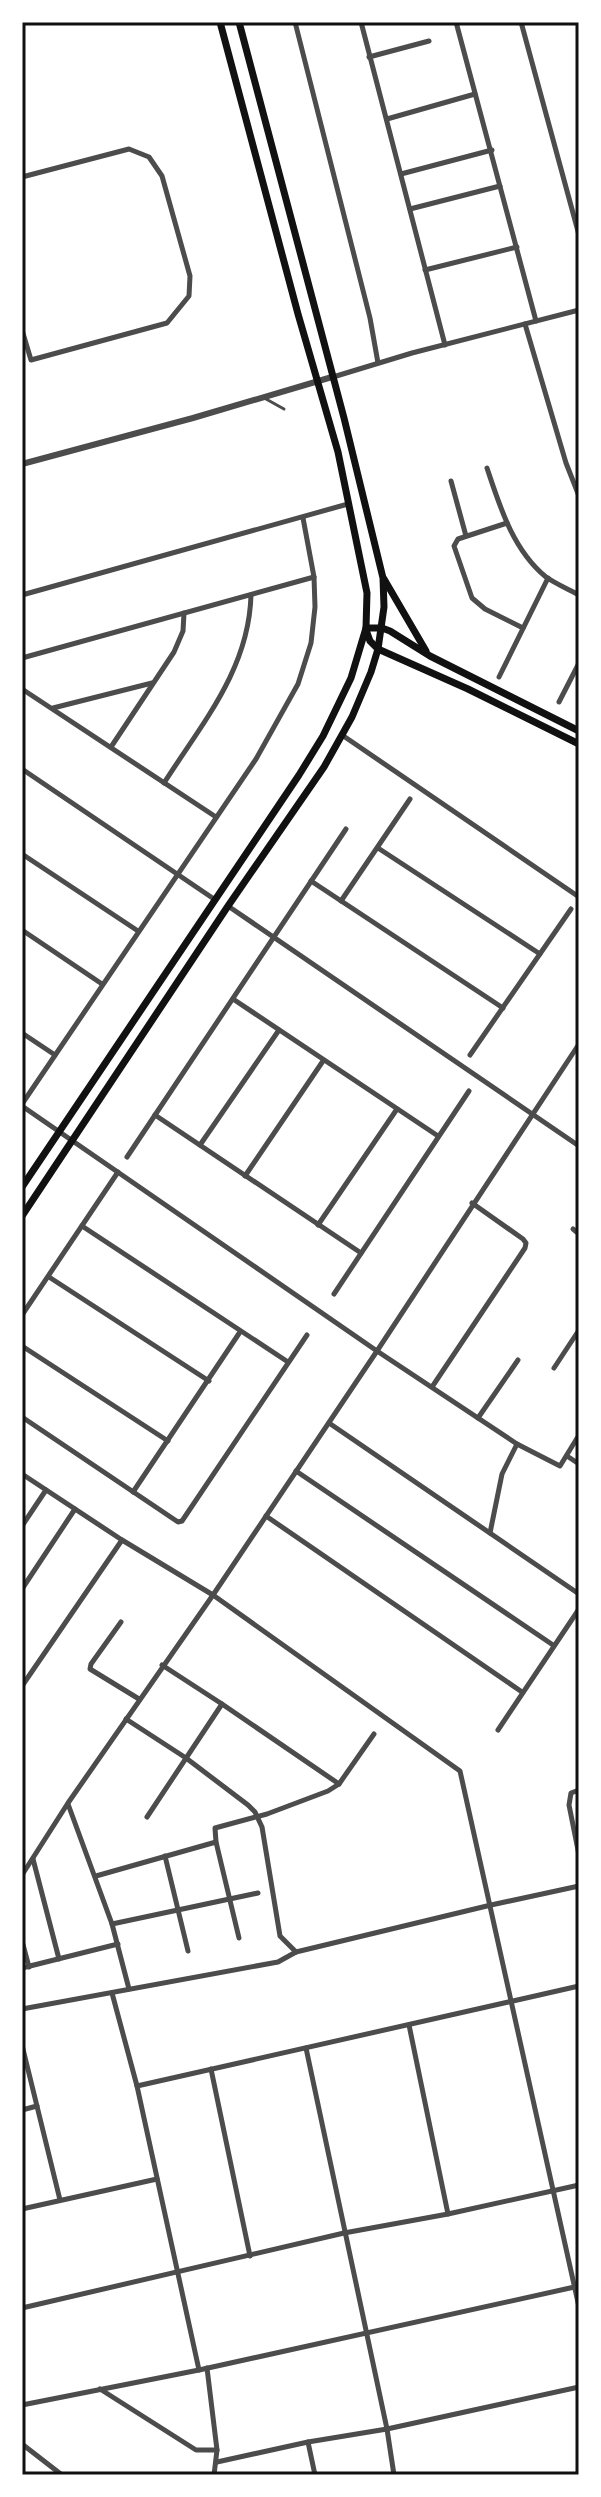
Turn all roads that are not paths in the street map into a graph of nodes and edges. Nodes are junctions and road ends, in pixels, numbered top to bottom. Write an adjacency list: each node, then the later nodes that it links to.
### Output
1 (220, 22): 26 (main road)
2 (239, 22): 25 (main road)
3 (295, 22): 24 (street)
4 (361, 22): 8 (street)
5 (456, 22): 9 (street)
6 (521, 22): 16 (street)
7 (429, 41): 8 (street)
8 (369, 57): 10 (street)
9 (475, 94): 10 (street); 11 (street)
10 (387, 119): 12 (street)
11 (492, 150): 12 (street); 14 (street)
12 (401, 174): 15 (street)
13 (22, 177): 22 (street)
14 (500, 186): 15 (street); 17 (street)
15 (410, 209): 18 (street)
16 (579, 235)
17 (517, 247): 18 (street); 20 (street)
18 (425, 270): 23 (street)
19 (579, 310): 20 (street)
20 (536, 321): 21 (street)
21 (525, 324): 23 (street); 32 (street)
22 (22, 330)
23 (445, 345): 24 (street)
24 (378, 363): 25 (street)
25 (332, 377): 26 (street); 38 (main road)
26 (318, 382): 27 (street); 33 (main road)
27 (263, 397): 28 (lane); 29 (street)
28 (284, 409)
29 (22, 464)
30 (487, 468): 35 (street)
31 (451, 481): 36 (street)
32 (579, 496)
33 (348, 504): 34 (street); 44 (main road)
34 (303, 518): 37 (street); 40 (street)
35 (507, 523): 36 (street); 39 (street)
36 (466, 536): 46 (street)
37 (314, 577): 41 (street); 63 (street)
38 (383, 578): 45 (main road); 48 (main road)
39 (548, 578): 42 (street); 46 (street)
40 (22, 595)
41 (251, 595): 43 (street); 61 (street)
42 (579, 595)
43 (184, 613): 49 (street); 52 (street)
44 (366, 628): 45 (main road); 47 (main road); 70 (main road)
45 (382, 628): 47 (main road); 48 (main road)
46 (523, 628): 51 (street)
47 (378, 649): 57 (main road); 58 (main road)
48 (430, 656): 56 (main road)
49 (22, 658)
50 (579, 663): 54 (street)
51 (499, 677)
52 (153, 683): 55 (street); 59 (street)
53 (22, 689): 55 (street)
54 (559, 702)
55 (52, 708): 59 (street)
56 (579, 731)
57 (342, 735): 69 (street); 72 (main road)
58 (579, 744)
59 (111, 747): 61 (street)
60 (22, 769): 67 (street)
61 (164, 783): 63 (street)
62 (410, 799): 65 (street)
63 (216, 817): 67 (street)
64 (346, 829): 68 (street)
65 (378, 848): 71 (street); 77 (street)
66 (22, 854): 75 (street)
67 (178, 875): 70 (street); 75 (street)
68 (311, 881): 71 (street); 76 (street)
69 (579, 897)
70 (214, 899): 92 (main road)
71 (341, 901): 80 (street)
72 (228, 906): 76 (street); 94 (main road)
73 (571, 909): 77 (street)
74 (22, 930): 78 (street)
75 (138, 931): 78 (street)
76 (273, 938): 79 (street); 90 (street)
77 (540, 954): 80 (street)
78 (102, 984): 84 (street)
79 (233, 999): 81 (street); 91 (street)
80 (503, 1008): 85 (street)
81 (279, 1030): 86 (street); 95 (street)
82 (22, 1033): 84 (street)
83 (579, 1044): 90 (street)
84 (55, 1055): 88 (street)
85 (470, 1055)
86 (323, 1061): 89 (street); 99 (street)
87 (469, 1091): 93 (street)
88 (22, 1105): 92 (street)
89 (397, 1109): 93 (street); 103 (street)
90 (532, 1114): 96 (street); 101 (street)
91 (155, 1115): 95 (street); 97 (street)
92 (59, 1132): 94 (street); 100 (main road)
93 (438, 1136): 107 (street)
94 (73, 1141): 98 (street); 102 (main road)
95 (200, 1145): 99 (street)
96 (579, 1146)
97 (127, 1157)
98 (118, 1172): 104 (street); 115 (street)
99 (245, 1176): 103 (street)
100 (22, 1187)
101 (472, 1203): 115 (street); 120 (street)
102 (22, 1216)
103 (318, 1225): 107 (street)
104 (82, 1226): 108 (street); 112 (street)
105 (573, 1229): 106 (street)
106 (579, 1234)
107 (361, 1253): 109 (street)
108 (49, 1277): 110 (street); 119 (street)
109 (334, 1294)
110 (22, 1315)
111 (579, 1330): 118 (street)
112 (240, 1332): 117 (street); 119 (street)
113 (307, 1335): 117 (street)
114 (22, 1346): 125 (street)
115 (377, 1351): 120 (street); 123 (street)
116 (518, 1360): 122 (street)
117 (288, 1362): 132 (street)
118 (554, 1368)
119 (209, 1381): 125 (street)
120 (432, 1387): 122 (street)
121 (22, 1417): 132 (street)
122 (478, 1418): 126 (street)
123 (329, 1423): 129 (street); 136 (street)
124 (579, 1435): 127 (street)
125 (168, 1441): 132 (street)
126 (517, 1444): 127 (street); 136 (street)
127 (567, 1456): 128 (street)
128 (579, 1464)
129 (296, 1471): 134 (street); 143 (street)
130 (22, 1474): 131 (street)
131 (46, 1490): 133 (street); 135 (street)
132 (133, 1492)
133 (75, 1509): 137 (street); 138 (street)
134 (266, 1516): 140 (street); 146 (street)
135 (22, 1526)
136 (490, 1533): 139 (street)
137 (122, 1540): 140 (street); 145 (street)
138 (22, 1589)
139 (579, 1594)
140 (213, 1595): 144 (street); 167 (street)
141 (579, 1609): 143 (street)
142 (121, 1622): 147 (street)
143 (553, 1645): 146 (street)
144 (162, 1665): 147 (street); 148 (street)
145 (22, 1686)
146 (522, 1692): 150 (street)
147 (139, 1699): 149 (street)
148 (222, 1704): 152 (street); 153 (street)
149 (126, 1719): 152 (street); 155 (street)
150 (498, 1730)
151 (374, 1734): 153 (street)
152 (186, 1758): 156 (street); 157 (street)
153 (339, 1784): 157 (street)
154 (579, 1790): 159 (street)
155 (68, 1803): 161 (street); 163 (street)
156 (147, 1817)
157 (257, 1817): 158 (street); 174 (street)
158 (216, 1842): 160 (street); 166 (street)
159 (579, 1855)
160 (165, 1856): 163 (street); 168 (street)
161 (33, 1859): 162 (street); 175 (street)
162 (22, 1875)
163 (96, 1876): 169 (street)
164 (579, 1886): 167 (street)
165 (258, 1893): 166 (street)
166 (229, 1899): 168 (street); 170 (street)
167 (491, 1905): 174 (street); 180 (street)
168 (178, 1909): 169 (street); 173 (street)
169 (112, 1924): 172 (street)
170 (239, 1938)
171 (22, 1941): 176 (street)
172 (118, 1944): 175 (street); 178 (street)
173 (188, 1951)
174 (296, 1952): 178 (street)
175 (59, 1959): 176 (street)
176 (25, 1967)
177 (579, 1986): 180 (street)
178 (129, 1989): 179 (street)
179 (112, 1993): 181 (street); 186 (street)
180 (512, 2003): 182 (street); 191 (street)
181 (22, 2009)
182 (409, 2025): 184 (street); 194 (street)
183 (22, 2045): 187 (street)
184 (306, 2048): 185 (street); 195 (street)
185 (211, 2069): 186 (street); 196 (street)
186 (137, 2086): 189 (street)
187 (37, 2106): 188 (street); 192 (street)
188 (22, 2110)
189 (157, 2179): 192 (street); 197 (street)
190 (579, 2185): 191 (street)
191 (554, 2192): 194 (street); 198 (street)
192 (60, 2200): 193 (street)
193 (22, 2209)
194 (448, 2214): 195 (street)
195 (344, 2233): 196 (street); 201 (street)
196 (250, 2256): 197 (street)
197 (177, 2272): 200 (street); 203 (street)
198 (577, 2286): 199 (street); 201 (street)
199 (579, 2307)
200 (22, 2308)
201 (365, 2333): 202 (street); 207 (street)
202 (207, 2368): 203 (street); 210 (street)
203 (199, 2370): 205 (street)
204 (579, 2387): 207 (street)
205 (99, 2388): 206 (street); 210 (street)
206 (22, 2405)
207 (387, 2429): 208 (street); 215 (street)
208 (308, 2442): 211 (street); 214 (street)
209 (22, 2444): 212 (street)
210 (217, 2450): 211 (street)
211 (217, 2462): 213 (street)
212 (62, 2475)
213 (214, 2475)
214 (315, 2475)
215 (394, 2475)

